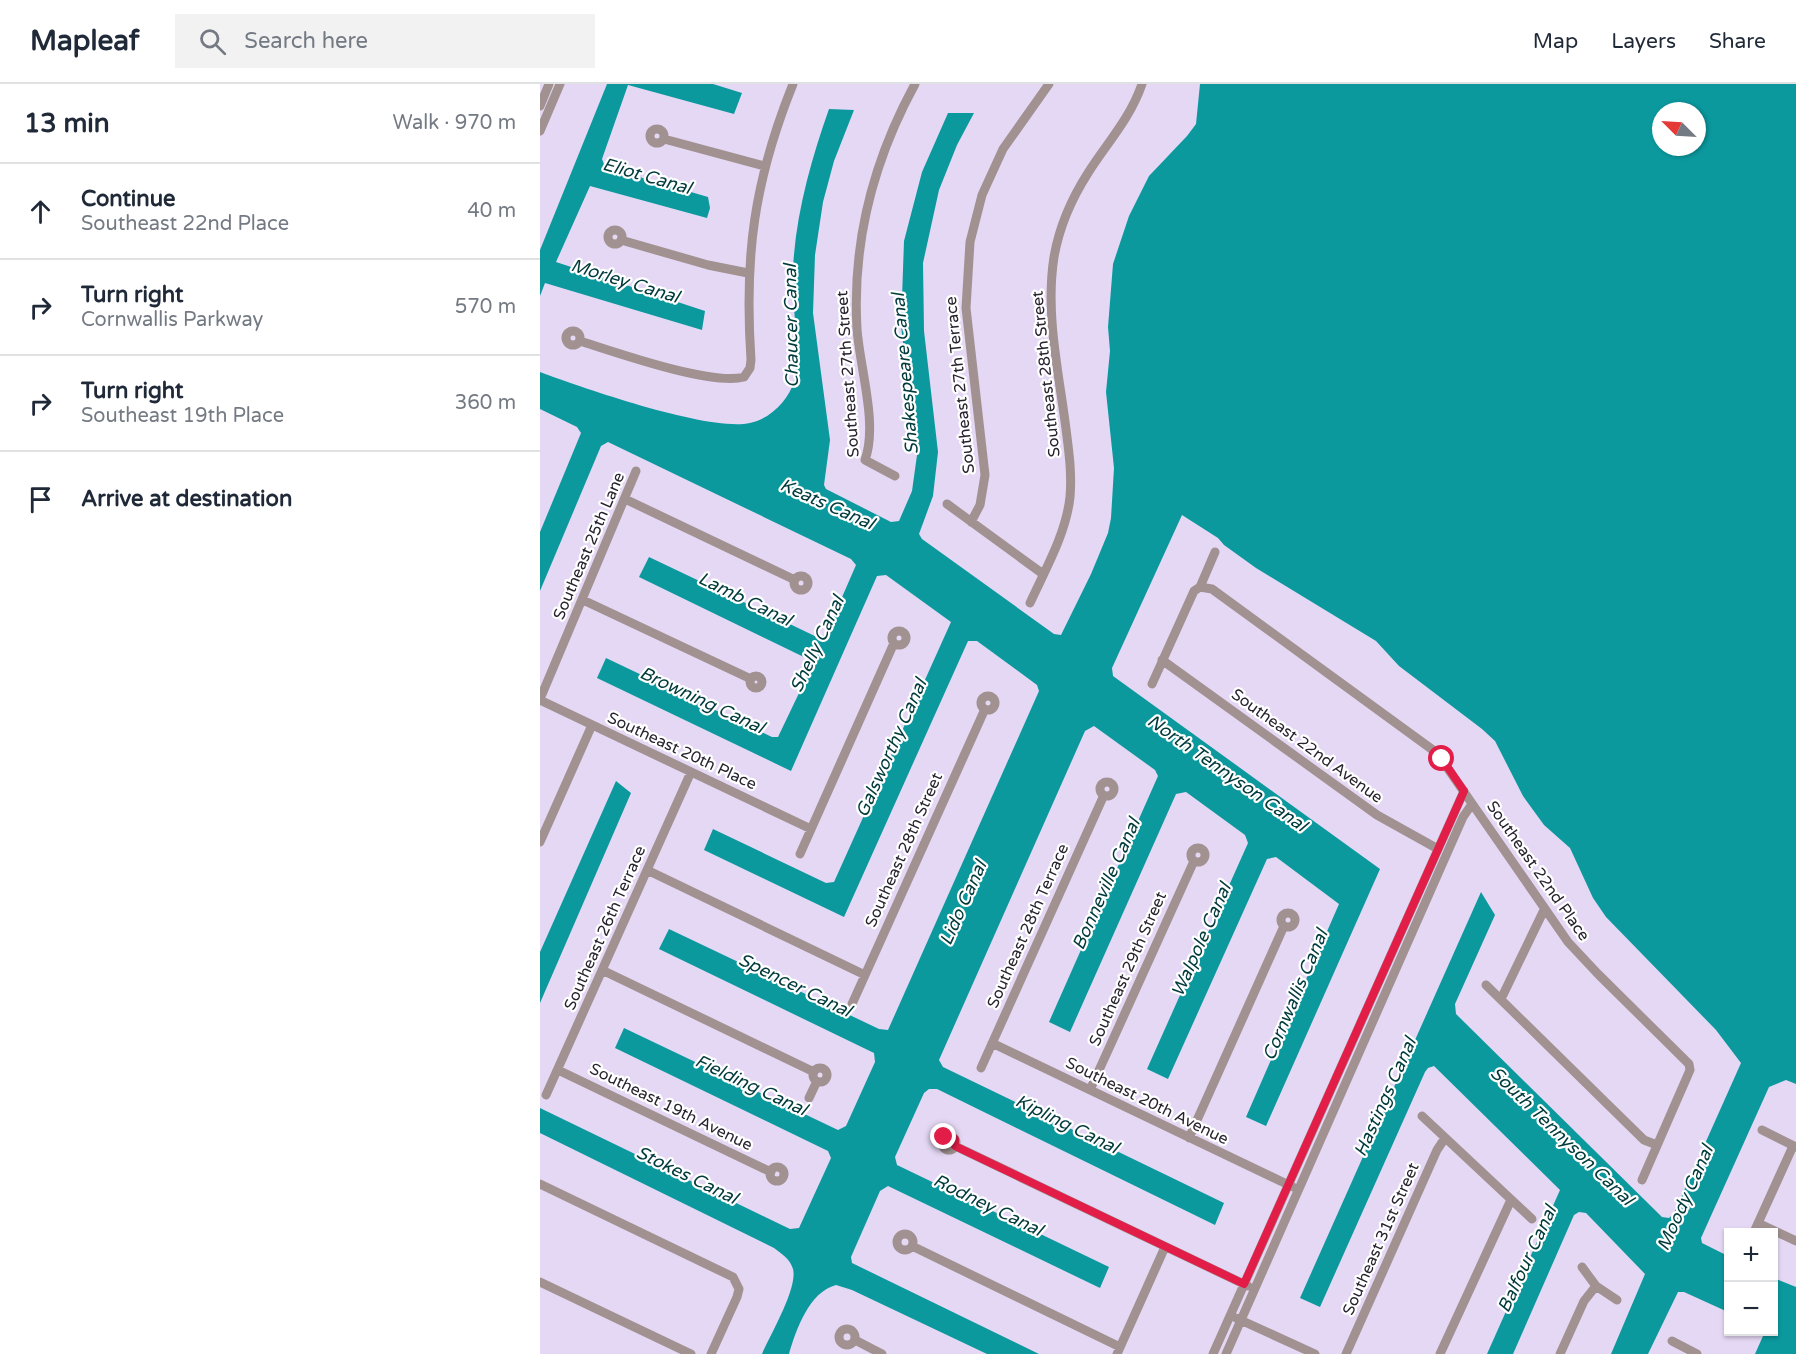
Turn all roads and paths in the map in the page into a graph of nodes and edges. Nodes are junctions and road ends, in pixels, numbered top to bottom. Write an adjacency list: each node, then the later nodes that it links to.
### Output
1 (549, 84): 7 (street)
2 (560, 84): 8 (street)
3 (793, 84): 10 (street)
4 (915, 84): 15 (street, Southeast 27th Street)
5 (1049, 84): 18 (street, Southeast 27th Terrace)
6 (1142, 84): 20 (street, Southeast 28th Street)
7 (540, 106)
8 (540, 131)
9 (663, 139): 10 (street)
10 (764, 166): 12 (street)
11 (621, 240): 12 (street)
12 (748, 273): 13 (street)
13 (579, 341)
14 (636, 471): 16 (street, Southeast 25th Lane)
15 (896, 476)
16 (625, 499): 21 (street); 23 (street, Southeast 25th Lane)
17 (947, 504): 18 (street)
18 (971, 522): 20 (street)
19 (1215, 552): 22 (street)
20 (1043, 574): 24 (street, Southeast 28th Street)
21 (795, 580)
22 (1200, 587): 26 (street); 33 (street, Southeast 22nd Place)
23 (583, 600): 27 (street); 29 (street, Southeast 25th Lane)
24 (1030, 603)
25 (894, 643): 37 (street)
26 (1162, 660): 28 (street); 39 (street, Southeast 22nd Avenue)
27 (751, 679)
28 (1152, 684)
29 (540, 700): 31 (street, Southeast 20th Place)
30 (985, 709): 46 (street, Southeast 28th Street)
31 (592, 725): 32 (street, Southeast 20th Place); 36 (street)
32 (691, 772): 37 (street, Southeast 20th Place); 42 (street, Southeast 26th Terrace)
33 (1464, 791): 35 (street, Southeast 22nd Place); 39 (street)
34 (1104, 795): 52 (street, Southeast 28th Terrace)
35 (1472, 804): 43 (street, Southeast 22nd Place); 51 (street)
36 (544, 822): 38 (street)
37 (811, 829): 40 (street)
38 (540, 842)
39 (1438, 849): 50 (street)
40 (800, 854)
41 (1194, 861): 57 (street, Southeast 29th Street)
42 (646, 870): 45 (street, Southeast 26th Terrace); 46 (street)
43 (1545, 910): 48 (street); 55 (street, Southeast 22nd Place)
44 (1284, 926): 62 (street)
45 (602, 970): 54 (street, Southeast 26th Terrace); 59 (street)
46 (865, 975): 49 (street, Southeast 28th Street)
47 (1486, 985): 48 (street)
48 (1501, 999): 64 (street)
49 (852, 1004)
50 (1357, 1030): 51 (street); 70 (street)
51 (1367, 1034): 71 (street)
52 (992, 1043): 53 (street, Southeast 28th Terrace); 57 (street, Southeast 20th Avenue)
53 (981, 1068)
54 (558, 1070): 58 (street, Southeast 26th Terrace); 67 (street, Southeast 19th Avenue)
55 (1690, 1071): 56 (street); 64 (street)
56 (1701, 1074)
57 (1090, 1090): 62 (street, Southeast 20th Avenue)
58 (546, 1095)
59 (809, 1098)
60 (1422, 1116): 63 (street)
61 (1762, 1130): 66 (street)
62 (1189, 1138): 70 (street, Southeast 20th Avenue)
63 (1445, 1138): 72 (street); 96 (street, Southeast 31st Street)
64 (1657, 1145): 68 (street)
65 (955, 1146): 78 (street)
66 (1794, 1146): 74 (street)
67 (771, 1172)
68 (1642, 1180)
69 (540, 1184): 91 (street)
70 (1288, 1185): 71 (street, Southeast 20th Avenue); 81 (street)
71 (1298, 1189): 83 (street)
72 (1510, 1202): 73 (street); 97 (street)
73 (1532, 1219)
74 (1756, 1228)
75 (1778, 1235): 76 (street)
76 (1796, 1241)
77 (912, 1246): 89 (street)
78 (1165, 1247): 81 (street); 89 (street)
79 (1582, 1267): 82 (street)
80 (540, 1282): 90 (street)
81 (1244, 1284): 83 (street); 85 (street)
82 (1596, 1286): 84 (street); 98 (street)
83 (1255, 1288): 86 (street)
84 (1617, 1300)
85 (1231, 1316): 86 (street); 93 (street)
86 (1241, 1320): 94 (street); 95 (street)
87 (855, 1340): 92 (street)
88 (1672, 1341): 99 (street)
89 (1119, 1350)
90 (691, 1354)
91 (711, 1354)
92 (882, 1354)
93 (1213, 1354)
94 (1226, 1354)
95 (1315, 1354)
96 (1346, 1354)
97 (1440, 1354)
98 (1560, 1354)
99 (1697, 1354)

